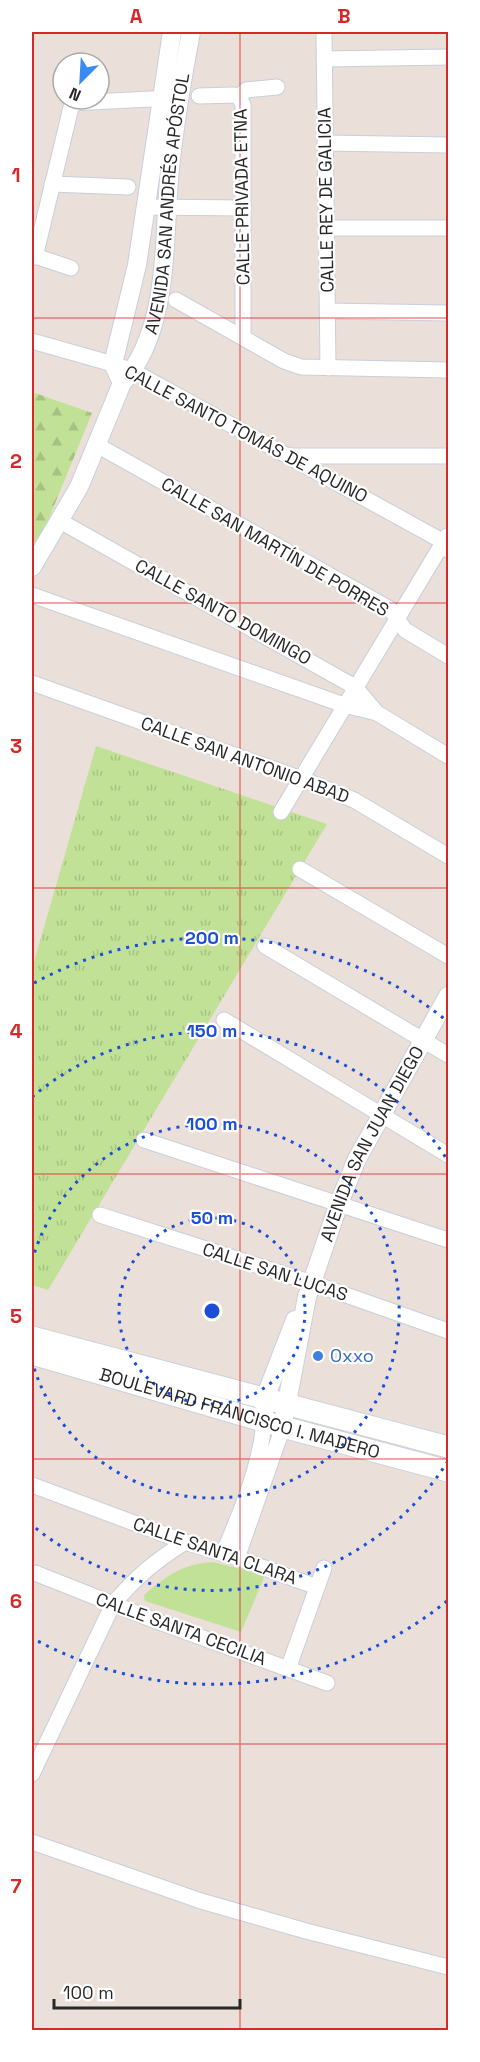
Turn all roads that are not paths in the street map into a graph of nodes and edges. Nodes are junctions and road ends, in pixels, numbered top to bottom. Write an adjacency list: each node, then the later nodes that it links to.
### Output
1 (172, 32): 9 (street, AVENIDA SAN ANDRÉS APÓSTOL)
2 (191, 32): 10 (street, AVENIDA SAN ANDRÉS APÓSTOL)
3 (324, 32): 5 (street, CALLE REY DE GALICIA)
4 (448, 57): 5 (street)
5 (324, 59): 13 (street, CALLE REY DE GALICIA)
6 (277, 87): 8 (street)
7 (199, 96): 8 (street, CALLE PRIVADA ETNA)
8 (239, 97): 19 (street, CALLE PRIVADA ETNA)
9 (162, 98): 10 (street); 11 (street); 17 (street, AVENIDA SAN ANDRÉS APÓSTOL)
10 (180, 98): 18 (street, AVENIDA SAN ANDRÉS APÓSTOL)
11 (111, 100)
12 (70, 111): 15 (street)
13 (325, 143): 14 (street); 20 (street, CALLE REY DE GALICIA)
14 (448, 145)
15 (52, 183): 16 (street); 22 (street)
16 (128, 187)
17 (146, 207): 18 (street); 29 (street, AVENIDA SAN ANDRÉS APÓSTOL)
18 (166, 207): 19 (street); 32 (street, AVENIDA SAN ANDRÉS APÓSTOL)
19 (244, 208): 27 (street, CALLE PRIVADA ETNA)
20 (327, 228): 21 (street); 25 (street, CALLE REY DE GALICIA)
21 (448, 228)
22 (33, 256): 23 (street)
23 (72, 268)
24 (176, 300): 27 (street)
25 (328, 311): 26 (street); 30 (street, CALLE REY DE GALICIA)
26 (448, 313)
27 (243, 337): 30 (street)
28 (32, 341): 29 (street, CALLE SANTO TOMÁS DE AQUINO)
29 (113, 364): 32 (street)
30 (328, 368): 31 (street)
31 (448, 370)
32 (128, 377): 33 (street, AVENIDA SAN ANDRÉS APÓSTOL); 34 (street, CALLE SANTO TOMÁS DE AQUINO)
33 (96, 448): 36 (street, AVENIDA SAN ANDRÉS APÓSTOL); 40 (street, CALLE SAN MARTÍN DE PORRES)
34 (288, 456): 35 (street); 37 (street, CALLE SANTO TOMÁS DE AQUINO)
35 (448, 456)
36 (60, 521): 38 (street, AVENIDA SAN ANDRÉS APÓSTOL); 43 (street, CALLE SANTO DOMINGO)
37 (447, 542): 40 (street)
38 (32, 567)
39 (32, 595): 44 (street, CALLE SANTO DOMINGO)
40 (397, 620): 41 (street, CALLE SAN MARTÍN DE PORRES); 43 (street)
41 (448, 656)
42 (32, 683): 47 (street, CALLE SAN ANTONIO ABAD)
43 (355, 687): 44 (street); 45 (street, CALLE SANTO DOMINGO)
44 (344, 705): 45 (street, CALLE SANTO DOMINGO); 47 (street)
45 (377, 713): 46 (street, CALLE SANTO DOMINGO)
46 (448, 756)
47 (299, 778): 48 (street); 49 (street, CALLE SAN ANTONIO ABAD)
48 (281, 812)
49 (448, 856)
50 (300, 869): 52 (street)
51 (265, 946): 55 (street)
52 (448, 956)
53 (448, 996): 55 (street, AVENIDA SAN JUAN DIEGO)
54 (224, 1020): 57 (street)
55 (423, 1040): 56 (street); 57 (street, AVENIDA SAN JUAN DIEGO)
56 (448, 1056)
57 (382, 1114): 59 (street); 60 (street, AVENIDA SAN JUAN DIEGO)
58 (144, 1140): 60 (street)
59 (448, 1155)
60 (339, 1203): 62 (street); 63 (street, AVENIDA SAN JUAN DIEGO)
61 (100, 1215): 63 (street, CALLE SAN LUCAS)
62 (448, 1240)
63 (310, 1290): 64 (street, CALLE SAN LUCAS); 67 (street, AVENIDA SAN JUAN DIEGO); 68 (street, AVENIDA SAN JUAN DIEGO)
64 (448, 1331)
65 (32, 1337): 67 (main road, BOULEVARD FRANCISCO I. MADERO)
66 (32, 1354): 69 (main road, BOULEVARD FRANCISCO I. MADERO)
67 (266, 1398): 68 (main road, BOULEVARD FRANCISCO I. MADERO); 69 (street, AVENIDA SAN JUAN DIEGO)
68 (286, 1403): 69 (street, AVENIDA SAN JUAN DIEGO); 70 (main road, BOULEVARD FRANCISCO I. MADERO)
69 (273, 1424): 71 (main road, BOULEVARD FRANCISCO I. MADERO); 74 (street)
70 (448, 1446)
71 (448, 1471)
72 (32, 1485): 73 (street, CALLE SANTA CLARA)
73 (185, 1542): 74 (street, CALLE SANTA CLARA); 78 (street)
74 (230, 1556): 77 (street, CALLE SANTA CLARA)
75 (324, 1568): 77 (street)
76 (35, 1573): 78 (street, CALLE SANTA CECILIA)
77 (317, 1587): 79 (street, CALLE SANTA CLARA)
78 (113, 1604): 79 (street, CALLE SANTA CECILIA); 81 (street)
79 (288, 1669): 80 (street, CALLE SANTA CECILIA)
80 (327, 1683)
81 (32, 1774)
82 (32, 1842): 83 (street)
83 (448, 1967)

